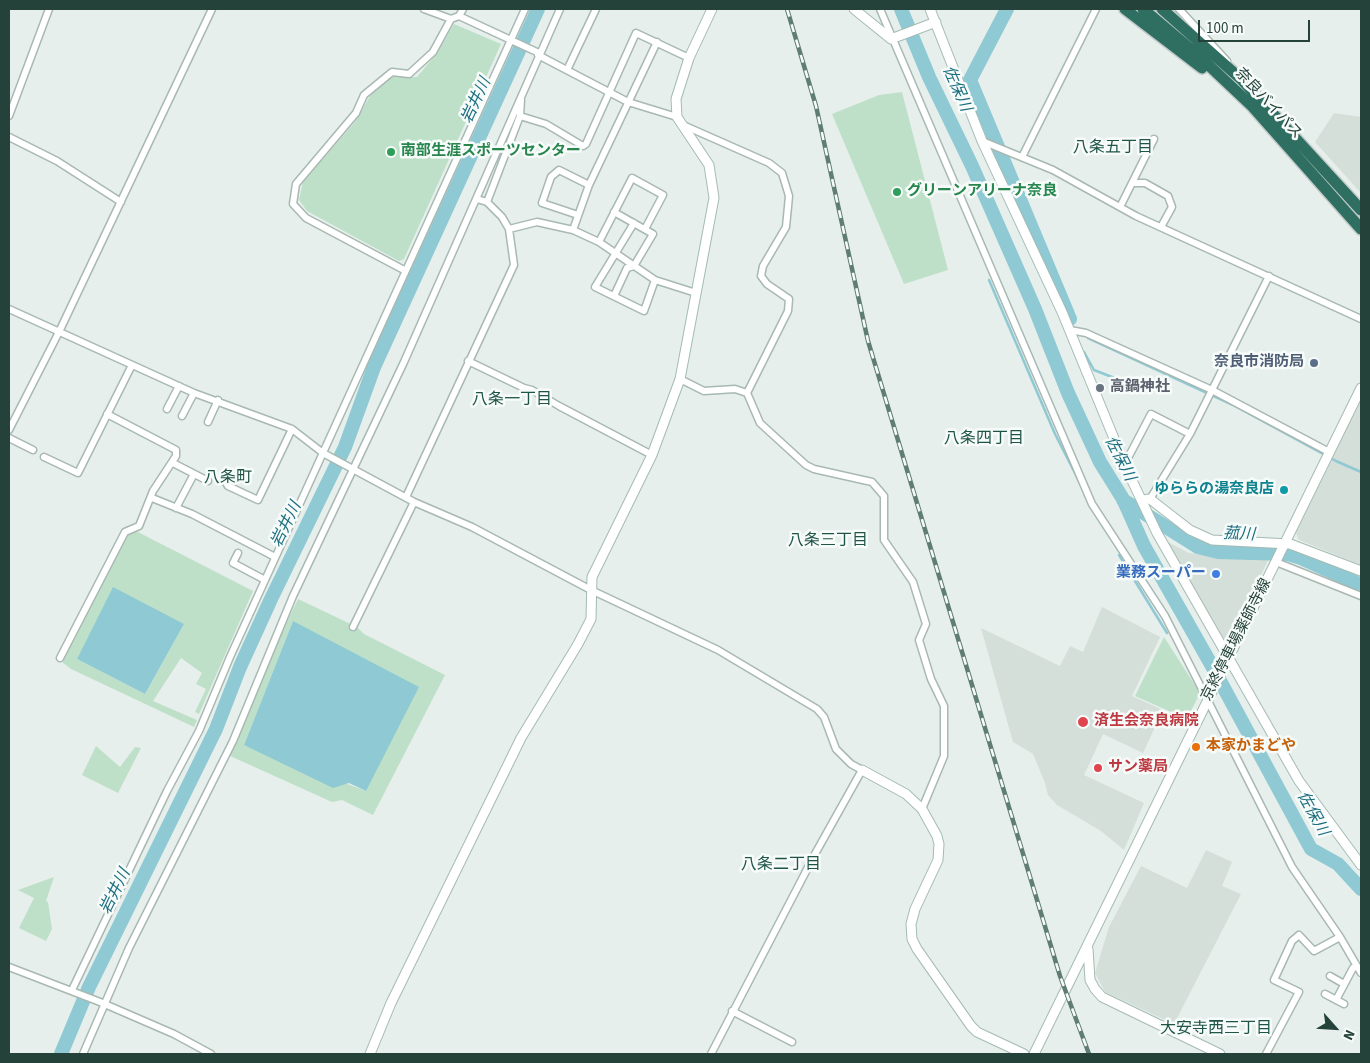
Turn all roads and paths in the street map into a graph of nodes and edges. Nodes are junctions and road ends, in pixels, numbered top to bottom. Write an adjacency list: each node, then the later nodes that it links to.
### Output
1 (49, 9): 29 (street)
2 (212, 9): 42 (street)
3 (424, 9): 18 (street)
4 (463, 9): 17 (street)
5 (525, 9): 21 (street)
6 (560, 9): 23 (street)
7 (596, 9): 25 (street)
8 (712, 9): 24 (street)
9 (854, 9): 20 (street)
10 (880, 9): 20 (street)
11 (930, 9): 19 (street)
12 (1096, 9): 38 (street)
13 (1125, 9): 31 (highway)
14 (1143, 9): 31 (highway, 奈良バイパス)
15 (1162, 9): 26 (highway, 奈良バイパス)
16 (1179, 9): 26 (street)
17 (459, 16): 18 (street); 21 (street)
18 (451, 19): 57 (street)
19 (935, 22): 20 (street); 37 (street)
20 (892, 39): 110 (street)
21 (512, 41): 23 (street); 57 (street)
22 (657, 42): 24 (street); 27 (street); 30 (street)
23 (538, 53): 25 (street); 28 (street)
24 (689, 58): 34 (street)
25 (567, 70): 27 (street)
26 (1242, 80): 45 (highway, 奈良バイパス)
27 (609, 92): 30 (street); 33 (street)
28 (522, 94): 33 (street); 41 (street)
29 (12, 98): 32 (street)
30 (628, 102): 34 (street); 40 (street)
31 (1253, 107): 52 (highway, 奈良バイパス)
32 (9, 116)
33 (520, 116): 43 (street)
34 (680, 121): 60 (street); 73 (street)
35 (9, 138): 42 (street)
36 (1154, 139): 39 (street)
37 (982, 141): 38 (street); 64 (street)
38 (1022, 157): 44 (street)
39 (1132, 183): 44 (street); 49 (street)
40 (589, 185): 47 (street); 47 (street)
41 (477, 199): 43 (street); 90 (street)
42 (121, 202): 65 (street)
43 (487, 202): 50 (street)
44 (1120, 207): 49 (street)
45 (1361, 210)
46 (614, 212): 48 (street); 51 (street); 54 (street)
47 (578, 215): 53 (street)
48 (634, 223): 51 (street); 55 (street)
49 (1161, 227): 58 (street)
50 (509, 229): 53 (street); 66 (street)
51 (644, 229): 56 (street)
52 (1361, 229)
53 (573, 230): 54 (street)
54 (599, 242): 55 (street)
55 (615, 253): 56 (street); 61 (street)
56 (634, 266): 59 (street); 61 (street)
57 (404, 270): 85 (street)
58 (1269, 276): 63 (street); 71 (street)
59 (655, 280): 60 (street); 61 (street)
60 (696, 293): 68 (street)
61 (614, 296)
62 (9, 309): 65 (street)
63 (1361, 319)
64 (1070, 330): 71 (street); 88 (street)
65 (59, 332): 67 (street); 80 (street)
66 (468, 361): 86 (street); 94 (street)
67 (132, 365): 69 (street); 76 (street)
68 (680, 379): 73 (street); 86 (street)
69 (179, 386): 72 (street); 75 (street)
70 (1361, 388): 84 (street, 京終停車場薬師寺線)
71 (1212, 390): 81 (street); 84 (street)
72 (194, 393): 74 (street); 77 (street)
73 (746, 393): 112 (street)
74 (218, 400): 78 (street); 79 (street)
75 (168, 409)
76 (107, 414): 87 (street); 89 (street)
77 (182, 416)
78 (208, 422)
79 (292, 429): 85 (street); 91 (street)
80 (9, 430)
81 (1190, 434): 88 (street); 96 (street)
82 (9, 438): 83 (street)
83 (33, 450)
84 (1329, 452): 99 (street, 京終停車場薬師寺線)
85 (324, 454): 90 (street); 101 (street)
86 (652, 455): 105 (street)
87 (44, 457)
88 (1123, 460): 96 (street)
89 (173, 463): 92 (street); 95 (street)
90 (351, 468): 94 (street); 124 (street)
91 (226, 472)
92 (194, 474): 93 (street); 98 (street)
93 (208, 482)
94 (406, 496): 97 (street)
95 (152, 498): 98 (street); 108 (street)
96 (1146, 500): 99 (street); 109 (street)
97 (414, 502): 105 (street); 107 (street)
98 (176, 508): 101 (street)
99 (1284, 546): 102 (street, 京終停車場薬師寺線); 103 (street)
100 (238, 553): 104 (street)
101 (275, 557): 104 (street)
102 (1276, 561): 106 (street); 109 (street, 京終停車場薬師寺線)
103 (1361, 571)
104 (265, 580): 121 (street)
105 (591, 590): 111 (street); 132 (street)
106 (1361, 596)
107 (353, 627)
108 (60, 658)
109 (1227, 661): 110 (street, 京終停車場薬師寺線); 113 (street)
110 (1208, 697): 114 (street); 115 (street, 京終停車場薬師寺線)
111 (862, 770): 112 (street); 126 (street)
112 (922, 809): 134 (street)
113 (1361, 865)
114 (1340, 937): 117 (street); 136 (street)
115 (1088, 946): 129 (street); 135 (street, 京終停車場薬師寺線)
116 (9, 966): 121 (street)
117 (1357, 966): 118 (street); 120 (street)
118 (1361, 973)
119 (1330, 976): 120 (street)
120 (1344, 984): 123 (street)
121 (74, 991): 124 (street)
122 (1325, 994): 123 (street)
123 (1336, 1000): 125 (street)
124 (102, 1003): 128 (street); 130 (street)
125 (1344, 1004)
126 (732, 1011): 127 (street); 133 (street)
127 (792, 1042)
128 (199, 1051): 131 (street)
129 (1216, 1053)
130 (83, 1054)
131 (211, 1054)
132 (370, 1054)
133 (711, 1054)
134 (1024, 1054)
135 (1034, 1054)
136 (1266, 1054)

